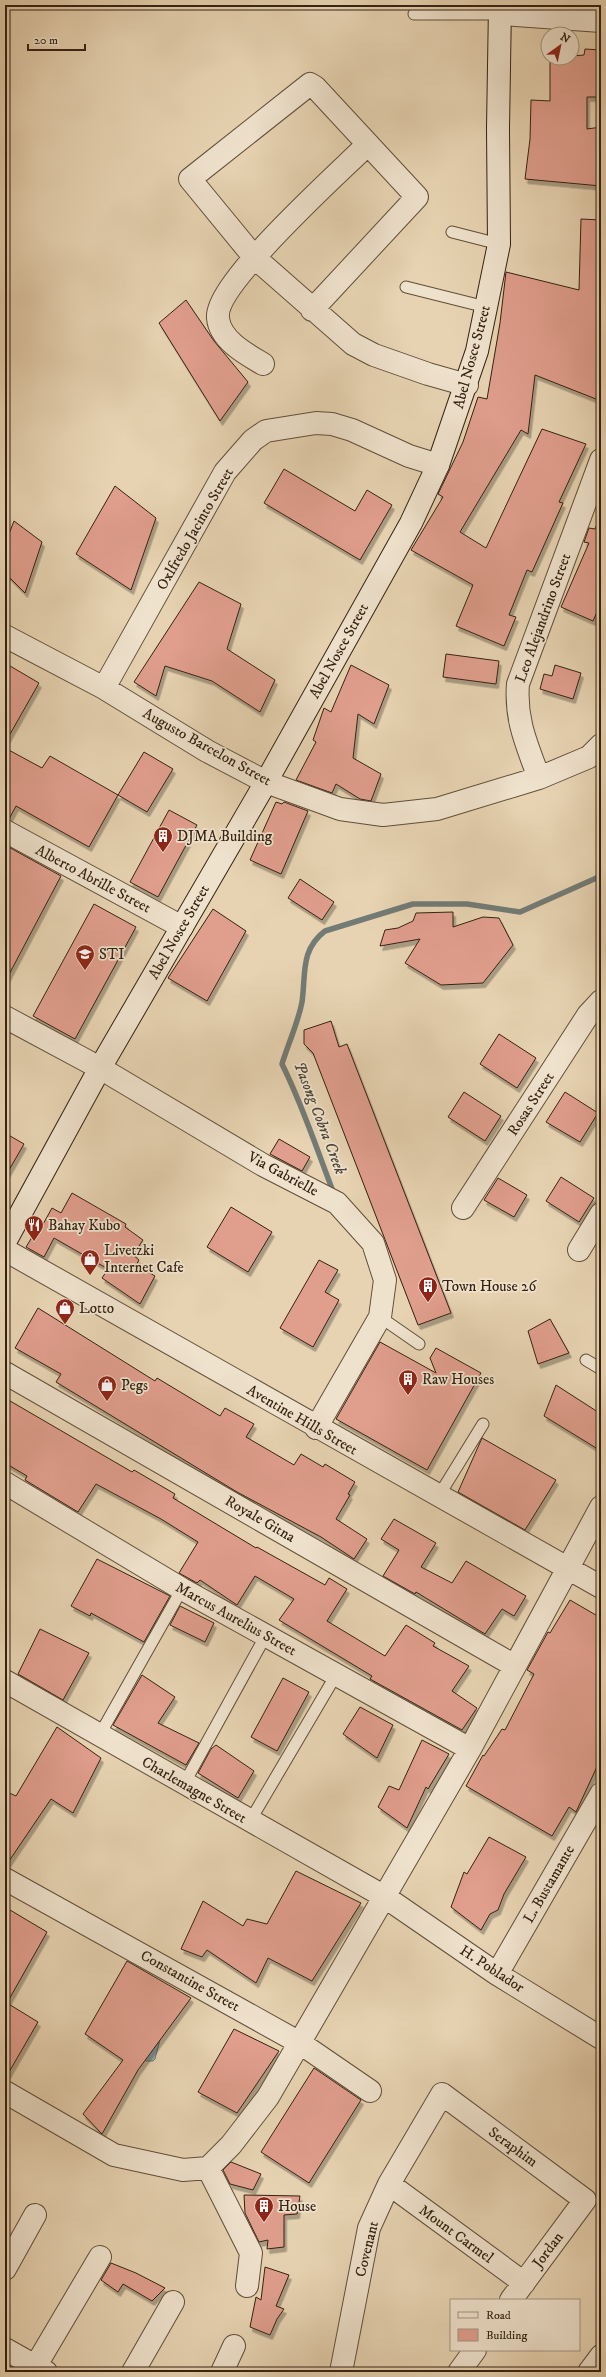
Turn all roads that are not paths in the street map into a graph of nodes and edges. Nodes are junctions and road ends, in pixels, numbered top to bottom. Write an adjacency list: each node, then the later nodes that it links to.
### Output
1 (500, 9): 2 (lane); 3 (street); 6 (street, Abel Nosce Street)
2 (414, 14)
3 (601, 21)
4 (368, 144): 7 (street); 7 (street); 10 (street)
5 (452, 232): 6 (lane)
6 (499, 244): 9 (street, Abel Nosce Street)
7 (254, 256): 10 (street); 11 (street)
8 (406, 287): 9 (lane)
9 (486, 307): 12 (street, Abel Nosce Street)
10 (312, 310): 12 (street)
11 (263, 364)
12 (466, 385): 14 (street, Abel Nosce Street)
13 (601, 460): 18 (street, Leo Alejandrino Street)
14 (438, 466): 16 (street, Oxlfredo Jacinto Street); 19 (street, Abel Nosce Street)
15 (5, 636): 16 (street, Augusto Barcelon Street)
16 (104, 688): 19 (street, Augusto Barcelon Street)
17 (601, 745): 18 (street, Augusto Barcelon Street)
18 (539, 778): 19 (street, Augusto Barcelon Street)
19 (266, 782): 21 (street, Abel Nosce Street)
20 (5, 831): 21 (street, Alberto Abrille Street)
21 (182, 927): 24 (street, Abel Nosce Street)
22 (601, 1001): 25 (street, Rosas Street)
23 (5, 1017): 24 (street, Via Gabrielle)
24 (100, 1068): 27 (street, Abel Nosce Street); 30 (street, Via Gabrielle)
25 (464, 1208)
26 (601, 1214): 29 (street)
27 (5, 1242)
28 (5, 1250): 36 (street, Aventine Hills Street)
29 (579, 1250)
30 (380, 1317): 31 (lane); 36 (street, Via Gabrielle)
31 (419, 1344)
32 (586, 1360): 33 (lane)
33 (601, 1369)
34 (5, 1373): 44 (street, Royale Gitna)
35 (483, 1424): 38 (lane)
36 (316, 1428): 38 (street, Aventine Hills Street)
37 (5, 1483): 42 (street, Marcus Aurelius Street)
38 (438, 1497): 40 (street, Aventine Hills Street)
39 (601, 1507): 40 (street)
40 (568, 1569): 41 (street, Aventine Hills Street); 44 (street)
41 (601, 1587)
42 (182, 1589): 43 (street, Marcus Aurelius Street); 47 (lane)
43 (266, 1635): 45 (street, Marcus Aurelius Street); 49 (lane)
44 (515, 1666): 48 (street)
45 (336, 1675): 48 (street, Marcus Aurelius Street); 51 (lane)
46 (5, 1681): 47 (street, Charlemagne Street)
47 (99, 1736): 49 (street, Charlemagne Street)
48 (470, 1749): 53 (street)
49 (184, 1784): 51 (street, Charlemagne Street)
50 (601, 1794): 54 (street, L. Bustamante)
51 (250, 1821): 53 (street, Charlemagne Street)
52 (5, 1879): 56 (street, Constantine Street)
53 (385, 1897): 54 (street, H. Poblador); 56 (street)
54 (497, 1974): 55 (street, H. Poblador)
55 (601, 2038)
56 (300, 2043): 57 (street, Constantine Street); 60 (street)
57 (370, 2091)
58 (5, 2092): 60 (street)
59 (442, 2094): 61 (street, Covenant); 62 (street, Seraphim)
60 (208, 2168): 67 (street)
61 (389, 2184): 66 (street, Mount Carmel); 77 (street, Covenant)
62 (585, 2200): 66 (street, Jordan)
63 (34, 2215): 65 (street)
64 (100, 2257): 74 (street)
65 (5, 2269)
66 (524, 2283): 68 (street, Jordan)
67 (248, 2286)
68 (512, 2299)
69 (173, 2302): 75 (street)
70 (234, 2346): 76 (street)
71 (5, 2349): 74 (street)
72 (474, 2351): 78 (street)
73 (601, 2356): 79 (street)
74 (38, 2370)
75 (133, 2372)
76 (222, 2372)
77 (341, 2372)
78 (458, 2372)
79 (589, 2372)

